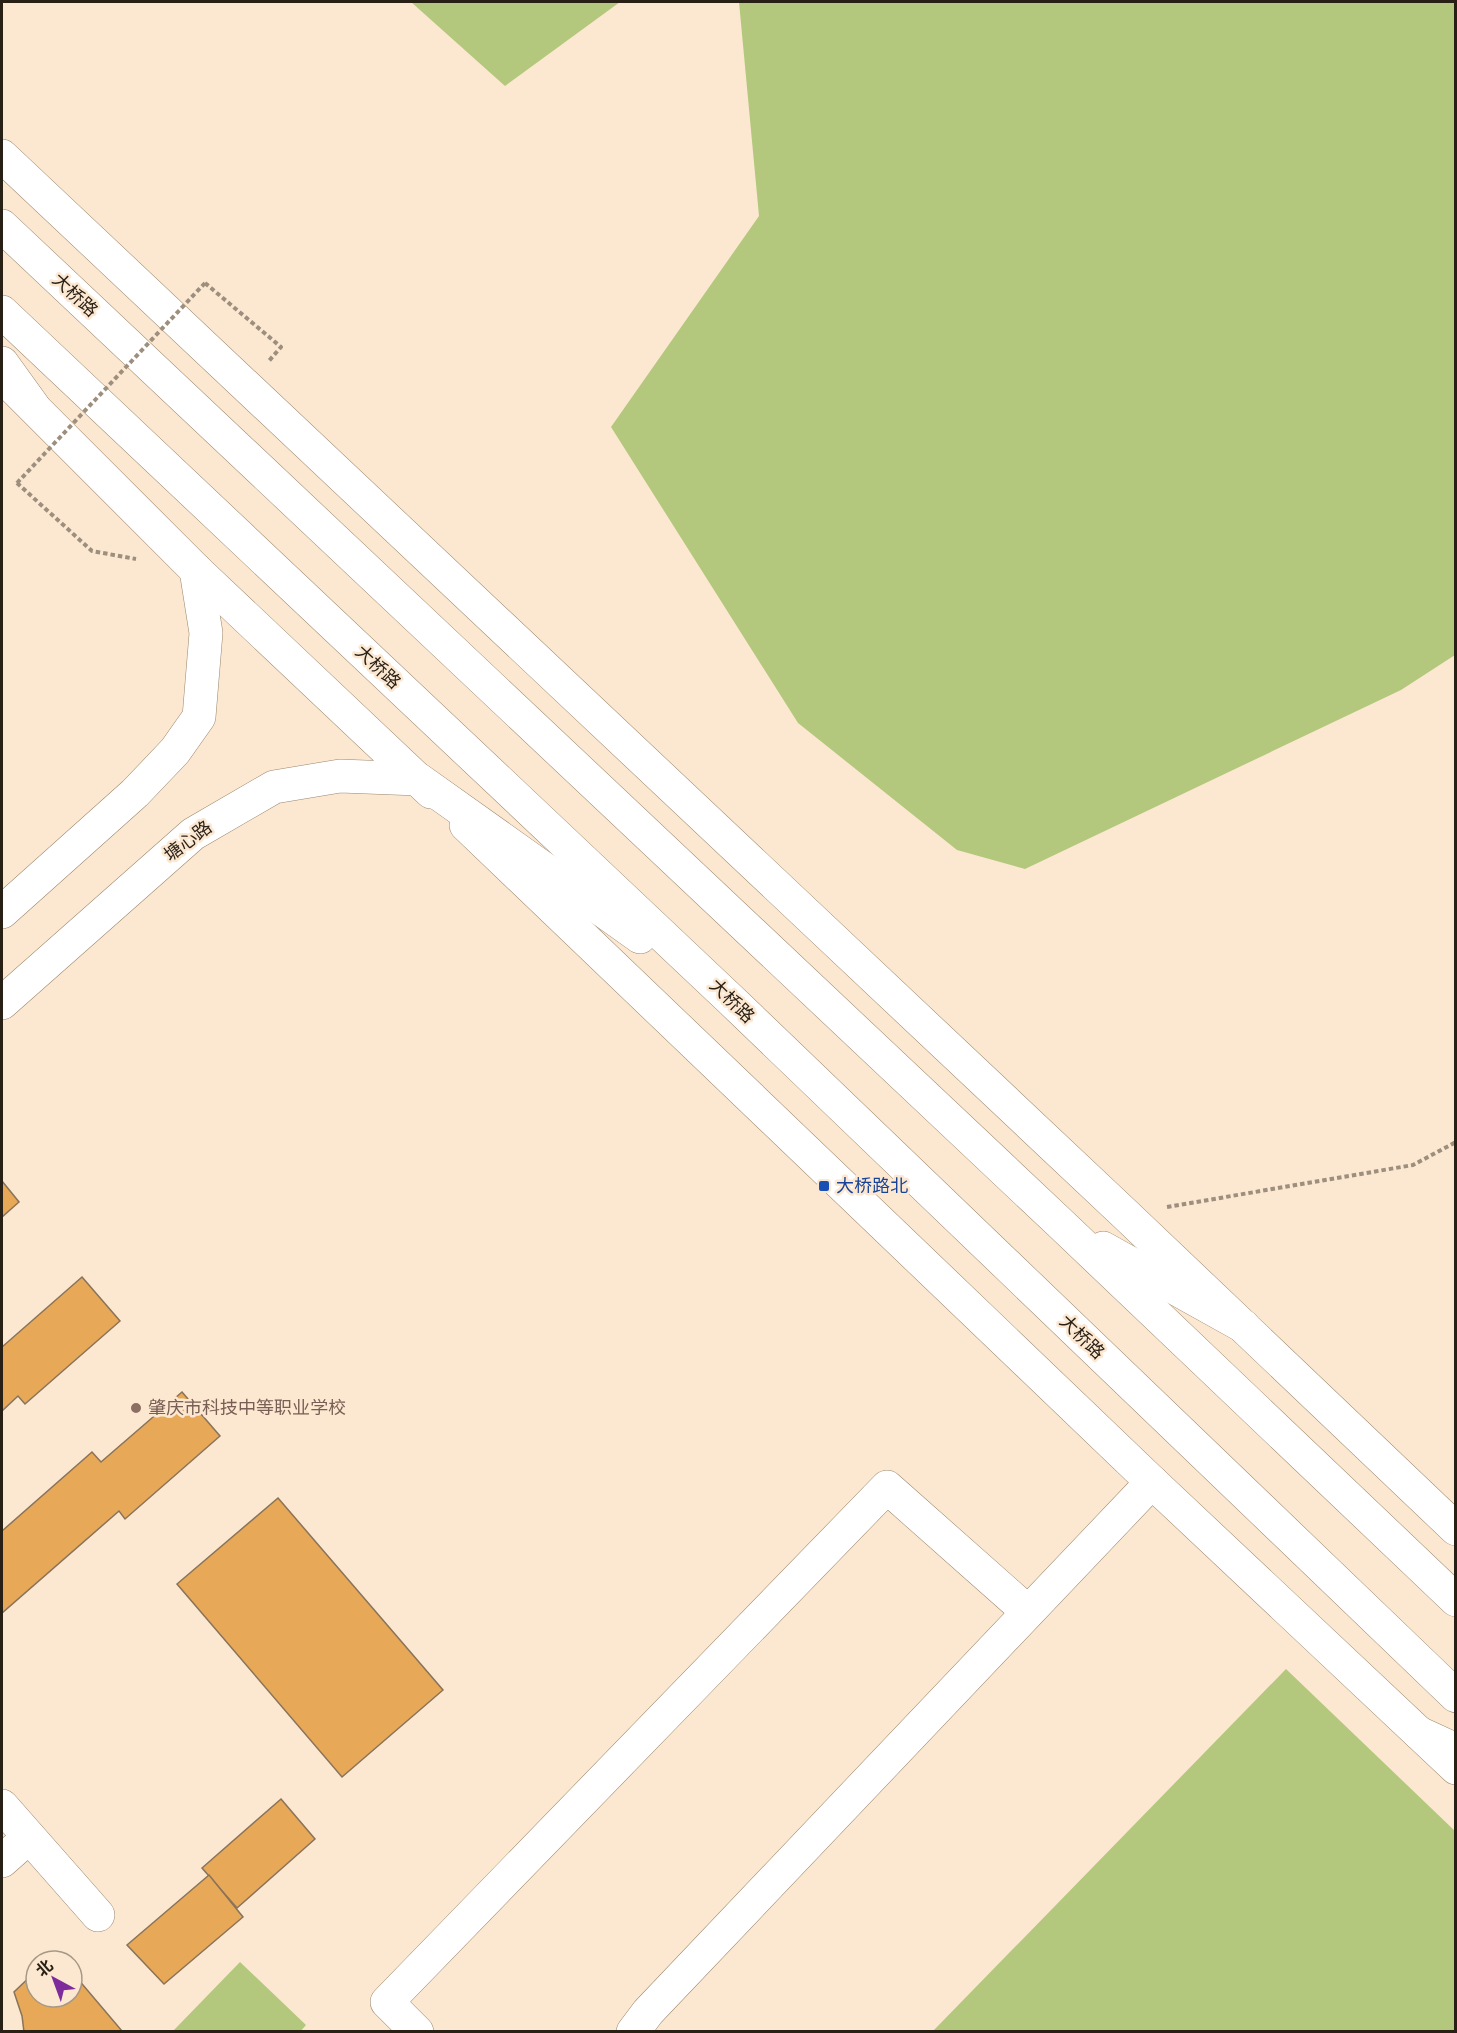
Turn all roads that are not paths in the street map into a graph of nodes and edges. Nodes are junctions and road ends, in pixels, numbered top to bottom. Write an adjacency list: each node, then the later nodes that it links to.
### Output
1 (2, 156): 13 (street)
2 (2, 226): 12 (street, 大桥路)
3 (2, 312): 10 (street, 大桥路)
4 (2, 363): 6 (street)
5 (2, 376): 6 (street)
6 (33, 406): 7 (street)
7 (196, 570): 8 (street); 9 (street)
8 (418, 779): 10 (street); 11 (street, 塘心路); 14 (street)
9 (2, 912)
10 (731, 1000): 18 (street, 大桥路)
11 (2, 1003)
12 (1061, 1224): 13 (street); 16 (street, 大桥路)
13 (1243, 1326): 15 (street)
14 (1152, 1482): 17 (street); 19 (street)
15 (1455, 1529)
16 (1455, 1600)
17 (1028, 1612): 26 (street); 27 (street)
18 (1455, 1696)
19 (1419, 1733): 20 (street); 21 (street)
20 (1455, 1750)
21 (1455, 1768)
22 (2, 1806): 23 (street)
23 (29, 1837): 24 (street); 25 (street)
24 (2, 1861)
25 (98, 1915)
26 (417, 2031)
27 (633, 2031)

